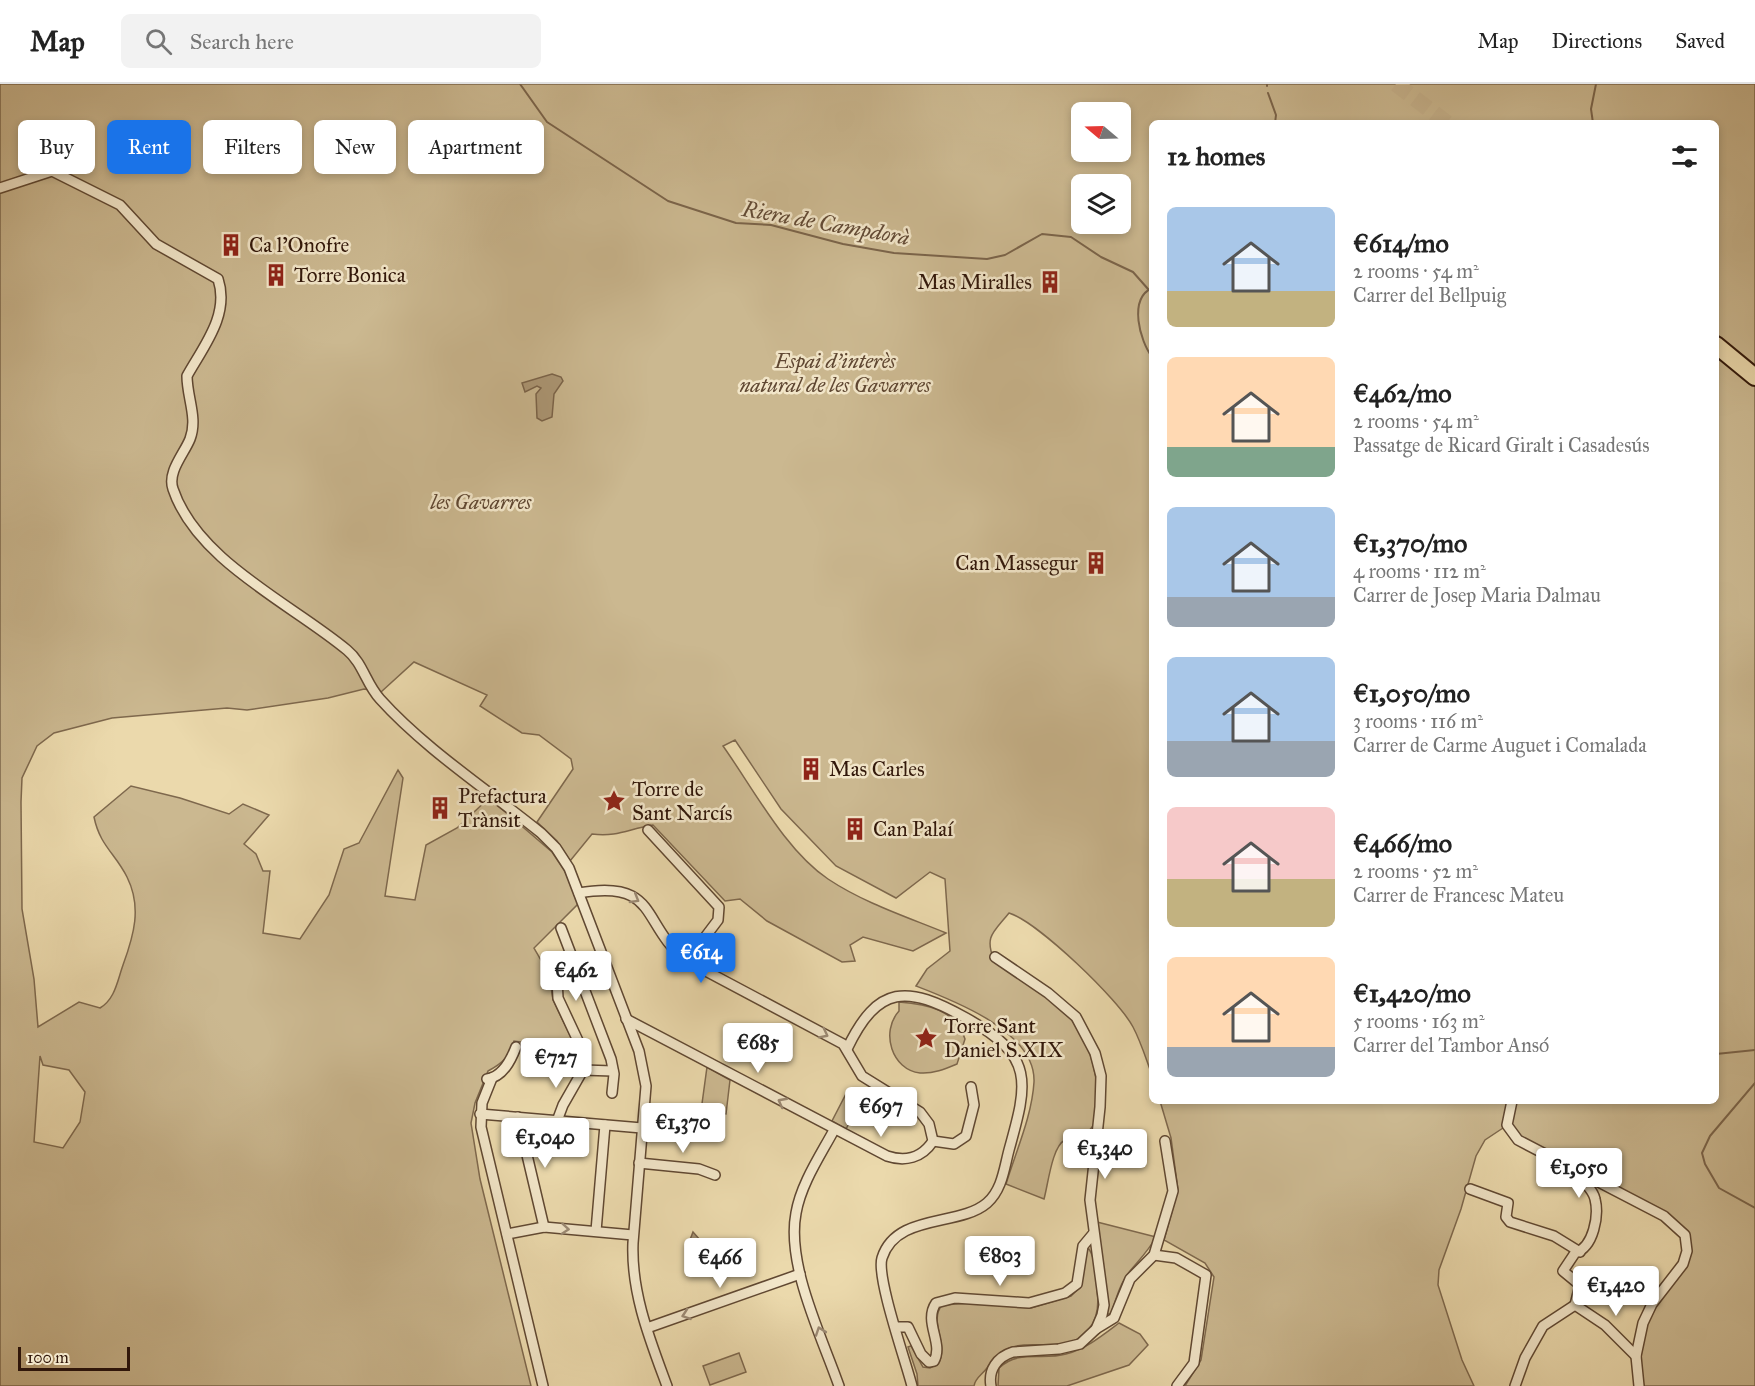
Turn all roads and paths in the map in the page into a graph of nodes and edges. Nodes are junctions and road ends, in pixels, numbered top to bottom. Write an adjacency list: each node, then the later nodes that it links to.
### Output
1 (0, 188): 5 (street)
2 (1719, 347): 3 (highway)
3 (1755, 377)
4 (648, 830): 8 (street)
5 (579, 893): 8 (street, one-way to 8); 10 (street)
6 (561, 928): 14 (street)
7 (995, 957): 34 (street)
8 (687, 961): 12 (street, one-way to 12)
9 (556, 979): 13 (street)
10 (626, 1019): 22 (street); 23 (street, one-way to 10)
11 (516, 1047): 18 (street)
12 (847, 1049): 24 (street); 39 (street)
13 (583, 1070): 14 (street); 20 (street)
14 (613, 1071): 16 (street)
15 (971, 1086): 24 (street)
16 (612, 1093)
17 (1511, 1104): 26 (street)
18 (480, 1114): 19 (street); 32 (street)
19 (518, 1117): 20 (street); 30 (street)
20 (558, 1121): 21 (street)
21 (605, 1125): 22 (street); 31 (street)
22 (642, 1128): 27 (street)
23 (834, 1130): 24 (street); 37 (street)
24 (933, 1141)
25 (1165, 1141): 36 (street)
26 (1554, 1158): 35 (street); 42 (street)
27 (639, 1163): 28 (street); 33 (street)
28 (715, 1175)
29 (1470, 1190): 35 (street)
30 (544, 1227): 31 (street, one-way to 31); 32 (street)
31 (596, 1231): 33 (street)
32 (507, 1234): 43 (street)
33 (633, 1234): 40 (street)
34 (1093, 1234): 39 (street); 41 (street)
35 (1580, 1252): 38 (street)
36 (1154, 1255): 41 (street); 48 (street)
37 (800, 1275): 40 (street, one-way to 40); 45 (street, one-way to 37)
38 (1575, 1305): 42 (street); 49 (street)
39 (896, 1327): 46 (street)
40 (647, 1328): 44 (street)
41 (1096, 1329): 47 (street)
42 (1636, 1356): 50 (street)
43 (543, 1386)
44 (667, 1386)
45 (839, 1386)
46 (912, 1386)
47 (991, 1386)
48 (1177, 1386)
49 (1515, 1386)
50 (1639, 1386)

